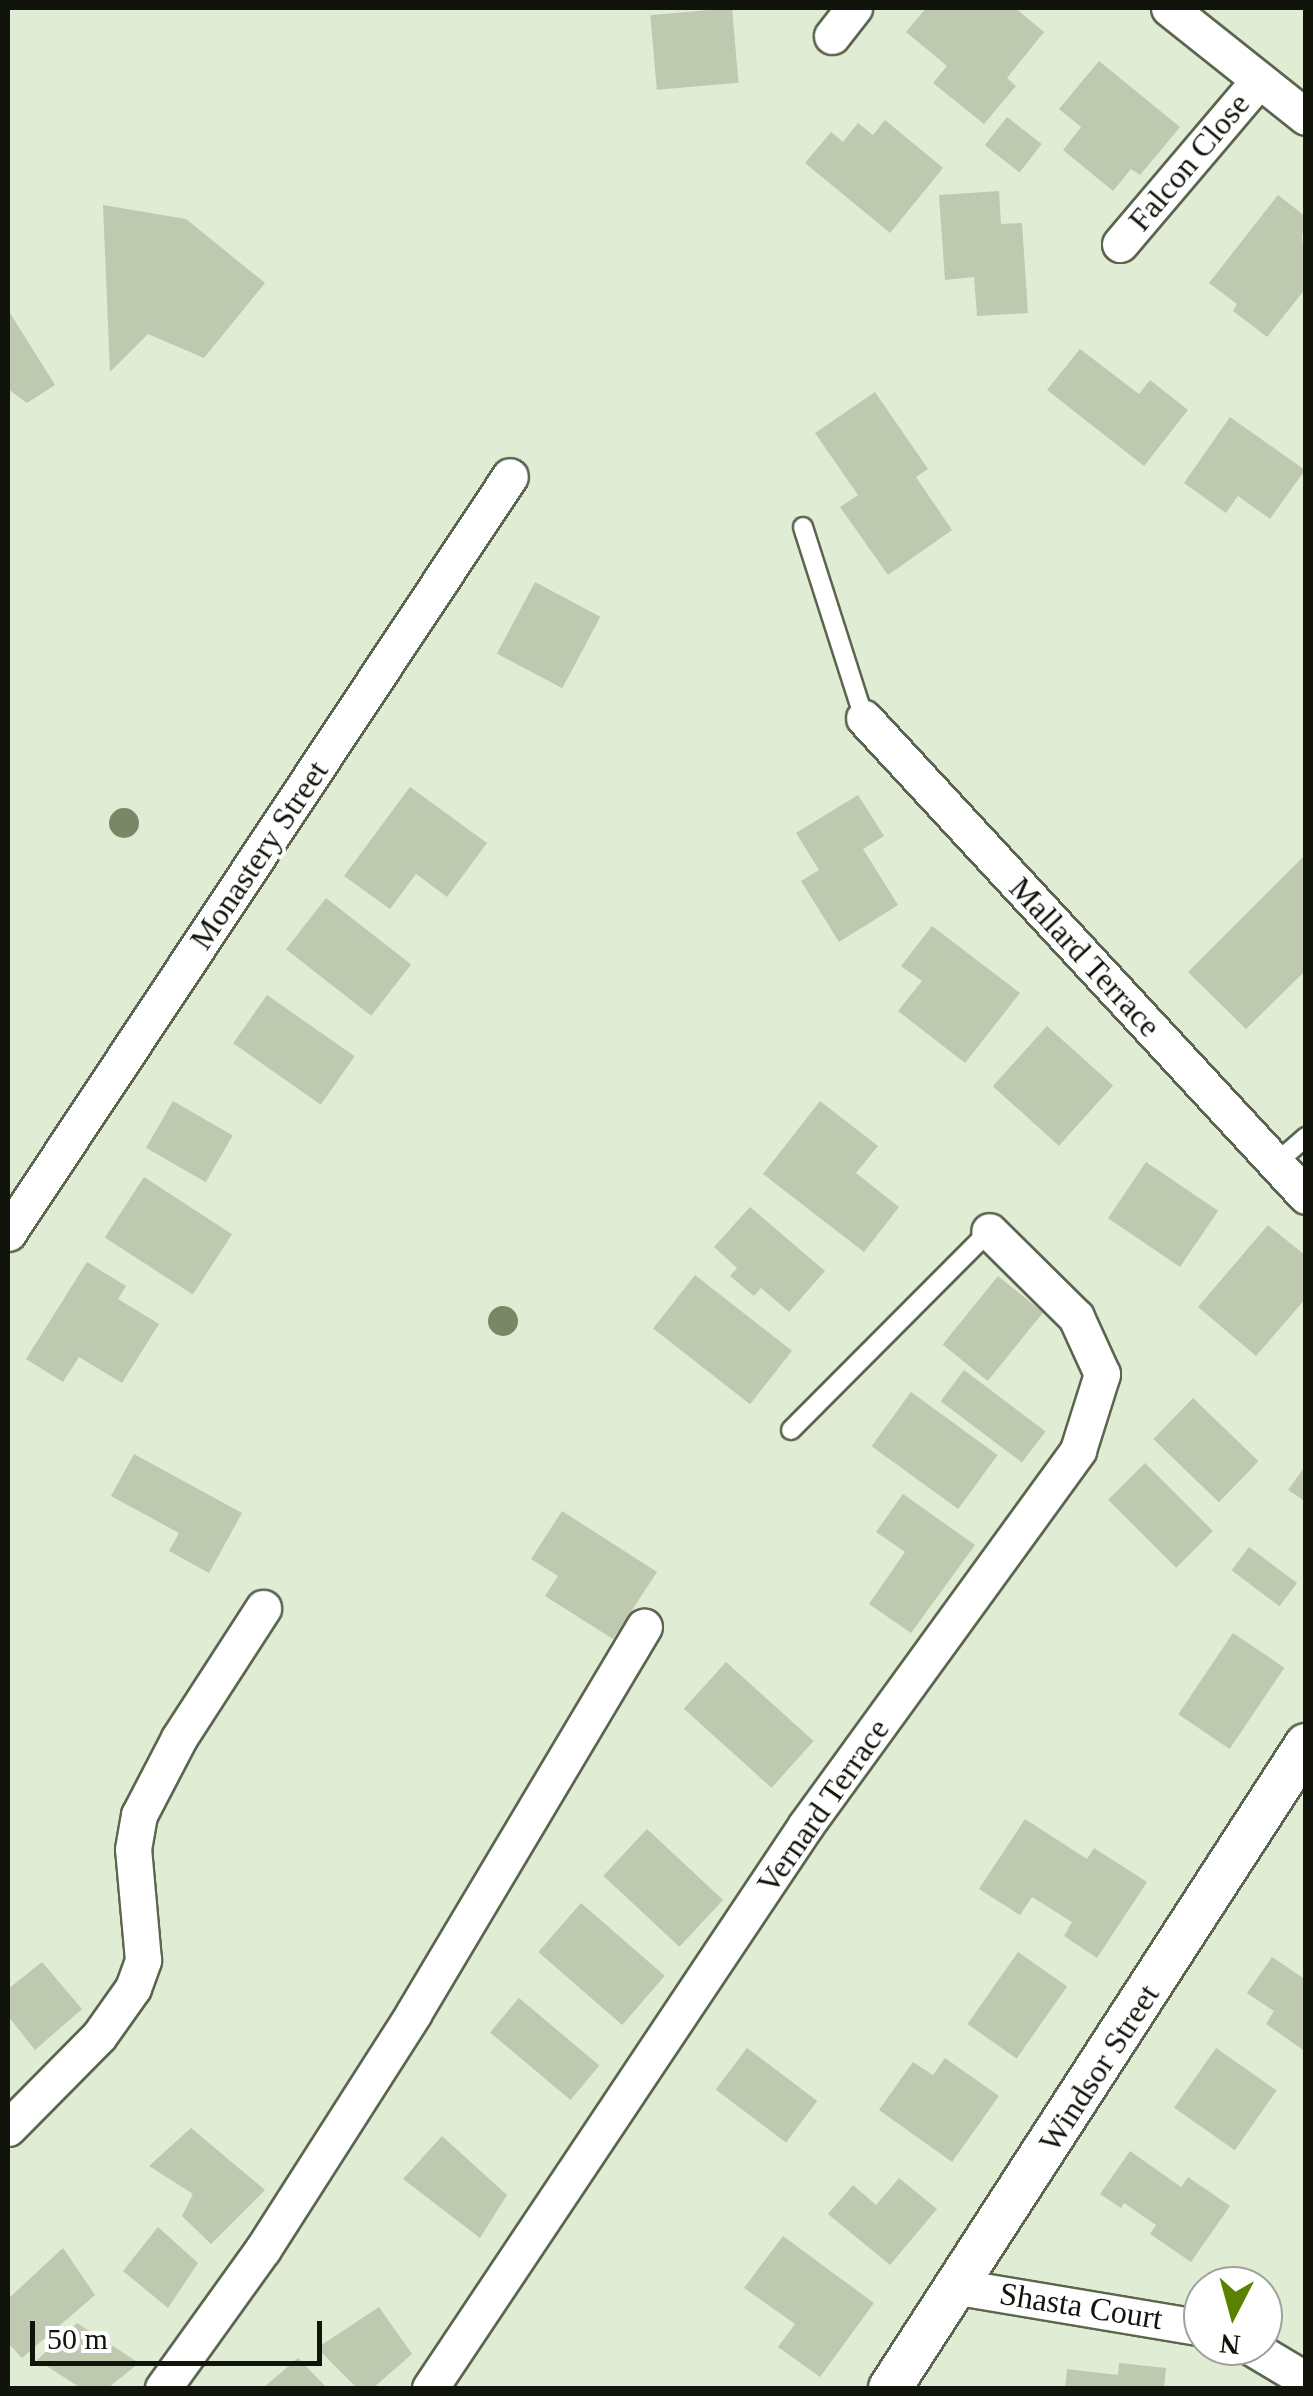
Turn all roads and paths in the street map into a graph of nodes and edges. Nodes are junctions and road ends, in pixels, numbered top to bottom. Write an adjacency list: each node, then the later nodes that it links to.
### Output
1 (854, 8): 3 (street)
2 (1169, 8): 4 (street)
3 (832, 36)
4 (1259, 80): 5 (street); 6 (street, Falcon Close)
5 (1306, 118)
6 (1120, 244)
7 (510, 476): 14 (street, Monastery Street)
8 (803, 527): 9 (lane)
9 (864, 718): 11 (street, Mallard Terrace)
10 (1306, 1138): 11 (lane)
11 (1276, 1163): 12 (street, Mallard Terrace)
12 (1306, 1196)
13 (990, 1231): 15 (lane); 25 (street, Vernard Terrace)
14 (8, 1233)
15 (790, 1430)
16 (263, 1608): 19 (street)
17 (644, 1627): 24 (street)
18 (1306, 1745): 20 (street, Windsor Street)
19 (8, 2128)
20 (958, 2287): 21 (street, Shasta Court); 26 (street, Windsor Street)
21 (1183, 2325)
22 (1283, 2366): 23 (street)
23 (1306, 2380)
24 (162, 2388)
25 (430, 2388)
26 (890, 2388)

